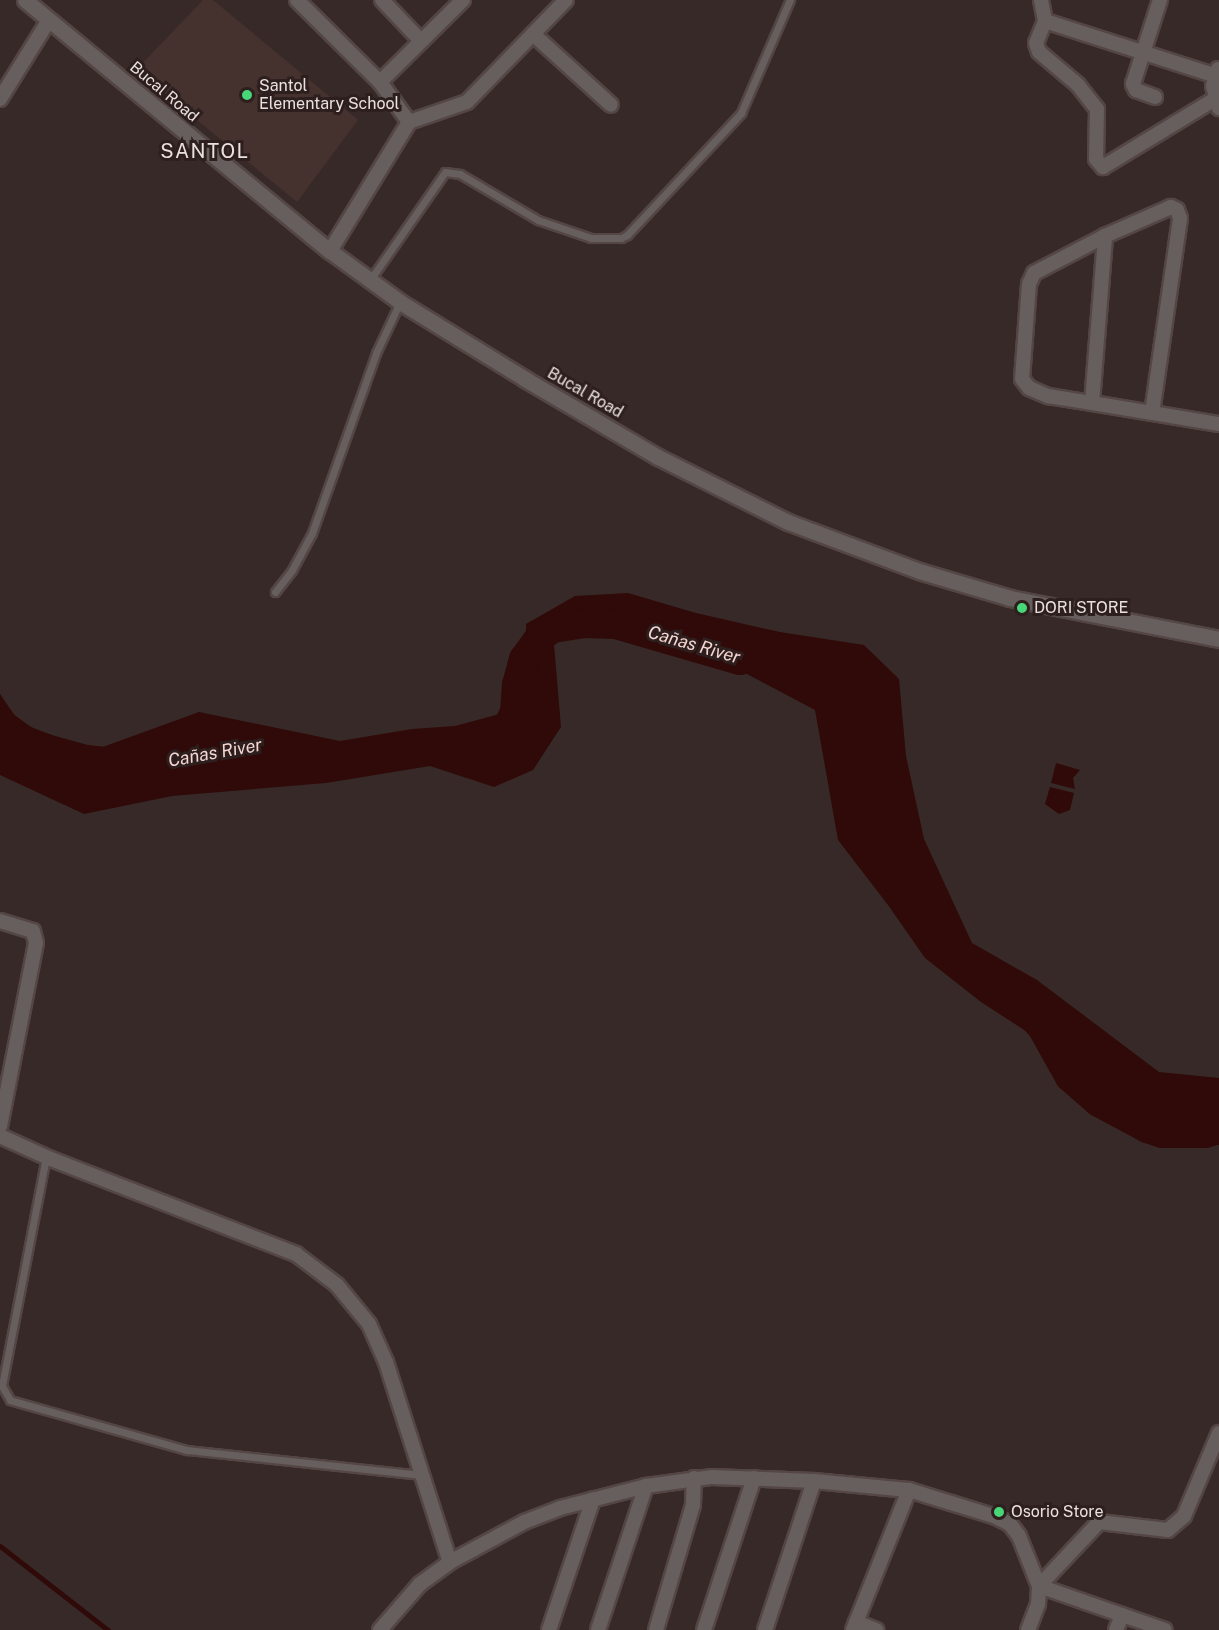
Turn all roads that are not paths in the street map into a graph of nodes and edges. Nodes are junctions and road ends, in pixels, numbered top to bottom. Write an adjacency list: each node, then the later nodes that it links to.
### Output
1 (297, 0): 15 (street)
2 (382, 0): 12 (street)
3 (463, 0): 12 (street)
4 (566, 0): 11 (street)
5 (790, 0): 23 (lane)
6 (1041, 0): 10 (street)
7 (1160, 0): 13 (street)
8 (29, 1): 9 (street, Bucal Road)
9 (49, 20): 17 (street); 22 (street, Bucal Road)
10 (1045, 21): 13 (street); 18 (street)
11 (533, 34): 19 (street); 20 (street)
12 (421, 41): 15 (street)
13 (1142, 52): 14 (street); 16 (street)
14 (1217, 72): 18 (street)
15 (380, 82): 20 (street)
16 (1155, 97)
17 (0, 99)
18 (1217, 104)
19 (611, 105)
20 (409, 122): 22 (street)
21 (1105, 236): 25 (street); 25 (street); 26 (street)
22 (330, 251): 23 (street, Bucal Road)
23 (370, 280): 24 (street, Bucal Road)
24 (400, 303): 28 (lane); 29 (street, Bucal Road)
25 (1092, 403): 26 (street)
26 (1152, 413): 27 (street)
27 (1219, 424)
28 (275, 592)
29 (1219, 639)
30 (0, 921): 31 (street)
31 (0, 1126)
32 (0, 1136): 33 (street)
33 (46, 1157): 35 (street); 35 (lane)
34 (1219, 1433): 43 (street)
35 (421, 1475): 42 (street)
36 (694, 1478): 37 (street); 39 (street); 49 (street)
37 (754, 1478): 38 (street); 50 (street)
38 (814, 1482): 40 (street); 51 (street)
39 (646, 1486): 41 (street); 48 (street)
40 (909, 1490): 43 (street); 45 (street)
41 (593, 1499): 42 (street); 47 (street)
42 (450, 1562): 46 (street)
43 (1040, 1586): 44 (street); 53 (street)
44 (1122, 1615): 54 (street); 55 (street)
45 (854, 1626): 52 (street)
46 (380, 1630)
47 (549, 1630)
48 (598, 1630)
49 (656, 1630)
50 (704, 1630)
51 (765, 1630)
52 (876, 1630)
53 (1028, 1630)
54 (1116, 1630)
55 (1165, 1630)

